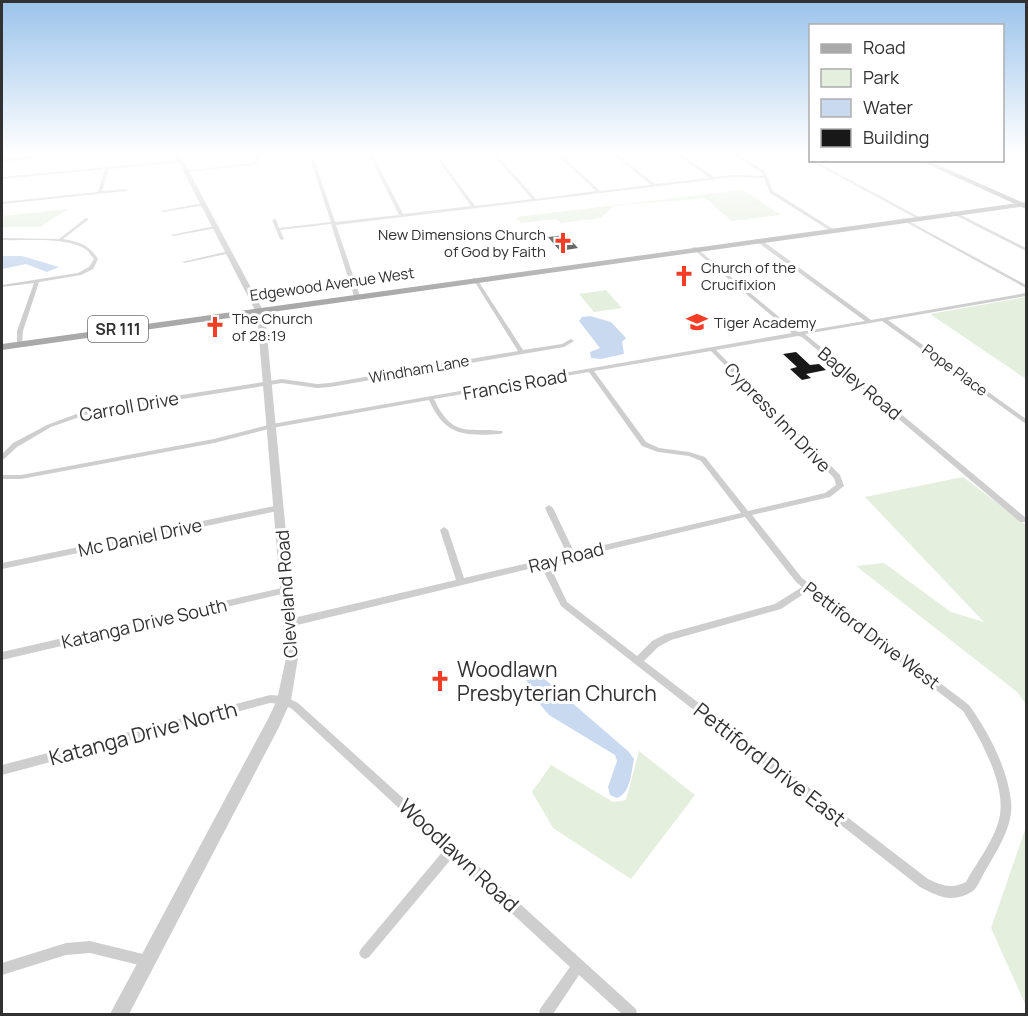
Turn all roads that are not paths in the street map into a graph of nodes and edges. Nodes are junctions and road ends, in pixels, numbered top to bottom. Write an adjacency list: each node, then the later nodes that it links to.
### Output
1 (27, 200): 9 (street)
2 (202, 200): 11 (street, Cleveland Road)
3 (326, 200): 20 (street)
4 (394, 200): 15 (street)
5 (469, 200): 12 (street)
6 (531, 200): 12 (street)
7 (785, 200): 23 (street)
8 (886, 200): 16 (street)
9 (2, 203)
10 (1024, 203): 14 (main road, Edgewood Avenue West / SR 111)
11 (204, 204): 13 (street); 21 (street, Cleveland Road)
12 (474, 207): 15 (street)
13 (163, 211)
14 (952, 212): 16 (main road, Edgewood Avenue West / SR 111); 30 (street)
15 (402, 216): 20 (street)
16 (917, 217): 18 (main road, Edgewood Avenue West / SR 111)
17 (87, 219): 27 (street)
18 (903, 219): 23 (main road, Edgewood Avenue West / SR 111); 36 (street)
19 (274, 220): 22 (street)
20 (333, 223): 22 (street); 38 (street)
21 (215, 227): 24 (street); 31 (street, Cleveland Road)
22 (278, 229): 26 (street)
23 (831, 229): 28 (main road, Edgewood Avenue West / SR 111)
24 (173, 235)
25 (2, 239): 27 (street)
26 (282, 239)
27 (60, 240): 34 (street)
28 (758, 240): 29 (main road, Edgewood Avenue West / SR 111); 41 (street)
29 (695, 248): 33 (main road, Edgewood Avenue West / SR 111); 42 (street, Bagley Road)
30 (1026, 250)
31 (229, 252): 32 (street); 39 (street, Cleveland Road)
32 (184, 261)
33 (475, 279): 38 (main road, Edgewood Avenue West / SR 111); 47 (street)
34 (36, 280): 35 (street); 44 (street)
35 (2, 286)
36 (1026, 287)
37 (1026, 294): 40 (street, Francis Road)
38 (357, 296): 39 (main road, Edgewood Avenue West / SR 111)
39 (259, 310): 44 (main road, Edgewood Avenue West / SR 111); 49 (street, Cleveland Road)
40 (883, 319): 41 (street, Francis Road); 51 (street, Pope Place)
41 (869, 321): 42 (street, Francis Road)
42 (798, 334): 46 (street, Francis Road); 60 (street, Bagley Road)
43 (571, 341): 47 (street, Windham Lane)
44 (19, 344): 45 (main road, Edgewood Avenue West / SR 111)
45 (2, 347)
46 (712, 349): 48 (street, Francis Road); 56 (street, Cypress Inn Drive)
47 (521, 352): 49 (street, Windham Lane)
48 (590, 370): 50 (street, Francis Road); 59 (street, Pettiford Drive West)
49 (267, 383): 52 (street, Cleveland Road); 54 (street, Carroll Drive)
50 (431, 399): 52 (street, Francis Road); 53 (street)
51 (1026, 422)
52 (272, 426): 55 (street, Francis Road); 57 (street, Cleveland Road)
53 (500, 432)
54 (2, 457)
55 (3, 477)
56 (840, 486): 59 (street, Ray Road)
57 (279, 508): 64 (street, Mc Daniel Drive); 67 (street, Cleveland Road)
58 (549, 508): 62 (street)
59 (748, 514): 62 (street, Ray Road); 66 (street, Pettiford Drive West)
60 (1023, 520)
61 (444, 530): 65 (street)
62 (572, 556): 63 (street, Ray Road)
63 (544, 563): 65 (street, Ray Road); 70 (street, Pettiford Drive East)
64 (2, 566)
65 (461, 583): 68 (street, Ray Road)
66 (808, 587): 70 (street); 73 (street, Pettiford Drive West)
67 (286, 590): 68 (street, Cleveland Road); 69 (street, Katanga Drive South)
68 (289, 623): 71 (street, Cleveland Road)
69 (2, 656)
70 (638, 661): 73 (street, Pettiford Drive East)
71 (284, 700): 72 (street, Katanga Drive North); 74 (street, Woodlawn Road); 76 (street, Cleveland Road)
72 (2, 770)
73 (999, 833)
74 (452, 849): 75 (street); 77 (street, Woodlawn Road)
75 (364, 953)
76 (147, 961): 78 (street); 79 (street, Cleveland Road)
77 (578, 966): 80 (street); 81 (street, Woodlawn Road)
78 (2, 969)
79 (119, 1014)
80 (546, 1014)
81 (631, 1014)

